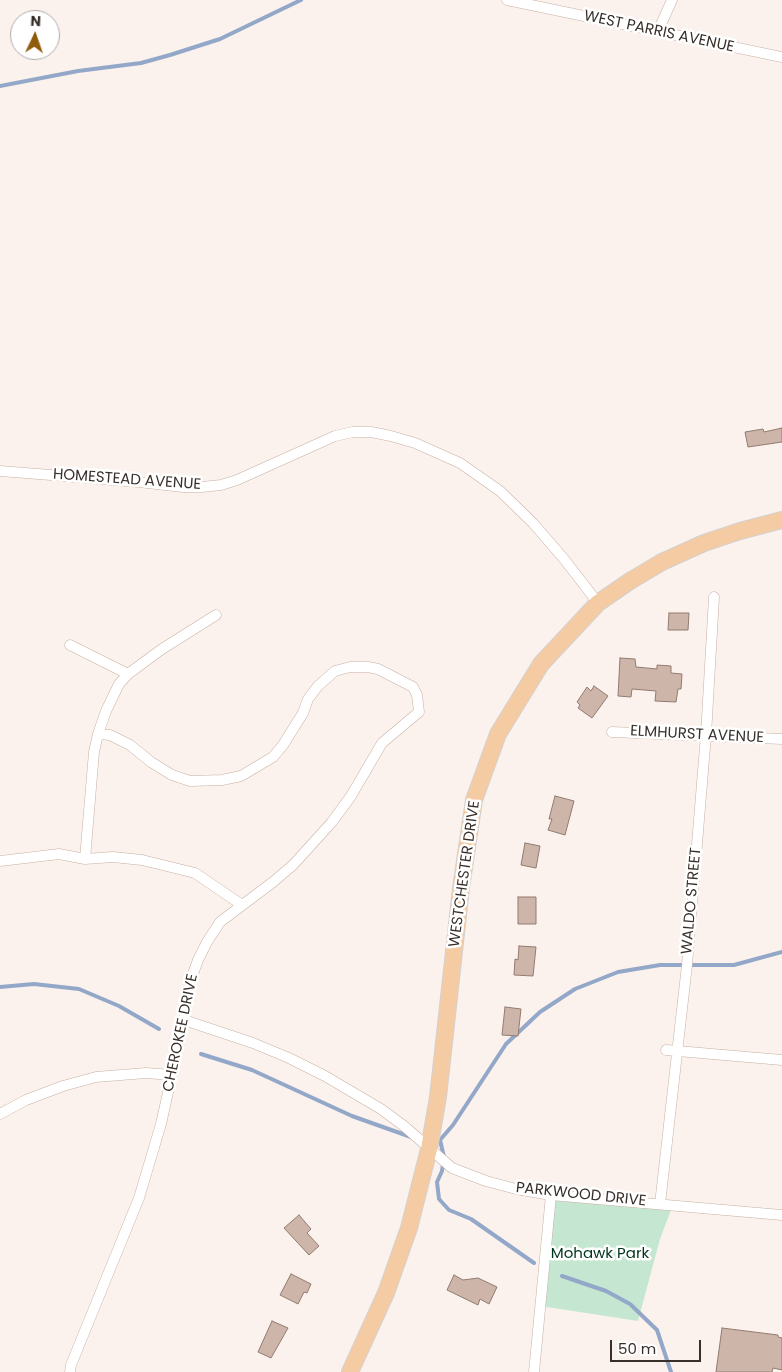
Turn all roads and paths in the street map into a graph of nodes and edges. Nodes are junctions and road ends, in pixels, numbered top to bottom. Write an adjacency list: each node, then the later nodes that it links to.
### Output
1 (507, 0): 3 (street, WEST PARRIS AVENUE)
2 (672, 0): 3 (street)
3 (658, 31): 4 (street, WEST PARRIS AVENUE)
4 (782, 57)
5 (0, 471): 8 (street, HOMESTEAD AVENUE)
6 (782, 520): 8 (main road, WESTCHESTER DRIVE)
7 (714, 597): 14 (street, WALDO STREET)
8 (598, 603): 25 (main road, WESTCHESTER DRIVE)
9 (216, 615): 11 (street)
10 (70, 645): 11 (street)
11 (128, 674): 13 (street)
12 (612, 732): 14 (street, ELMHURST AVENUE)
13 (98, 734): 16 (street); 18 (street, CHEROKEE DRIVE)
14 (706, 735): 15 (street, ELMHURST AVENUE); 21 (street, WALDO STREET)
15 (782, 739)
16 (85, 859): 17 (street); 18 (street)
17 (0, 861)
18 (242, 905): 19 (street, CHEROKEE DRIVE)
19 (184, 1020): 23 (street, CHEROKEE DRIVE); 25 (street, PARKWOOD DRIVE)
20 (666, 1050): 21 (street)
21 (678, 1051): 22 (street); 27 (street, WALDO STREET)
22 (782, 1060)
23 (172, 1075): 24 (street); 29 (street, CHEROKEE DRIVE)
24 (0, 1114)
25 (429, 1149): 26 (street, PARKWOOD DRIVE); 30 (main road, WESTCHESTER DRIVE)
26 (551, 1195): 27 (street, PARKWOOD DRIVE); 31 (street)
27 (660, 1204): 28 (street, PARKWOOD DRIVE)
28 (782, 1215)
29 (70, 1372)
30 (350, 1372)
31 (534, 1372)

